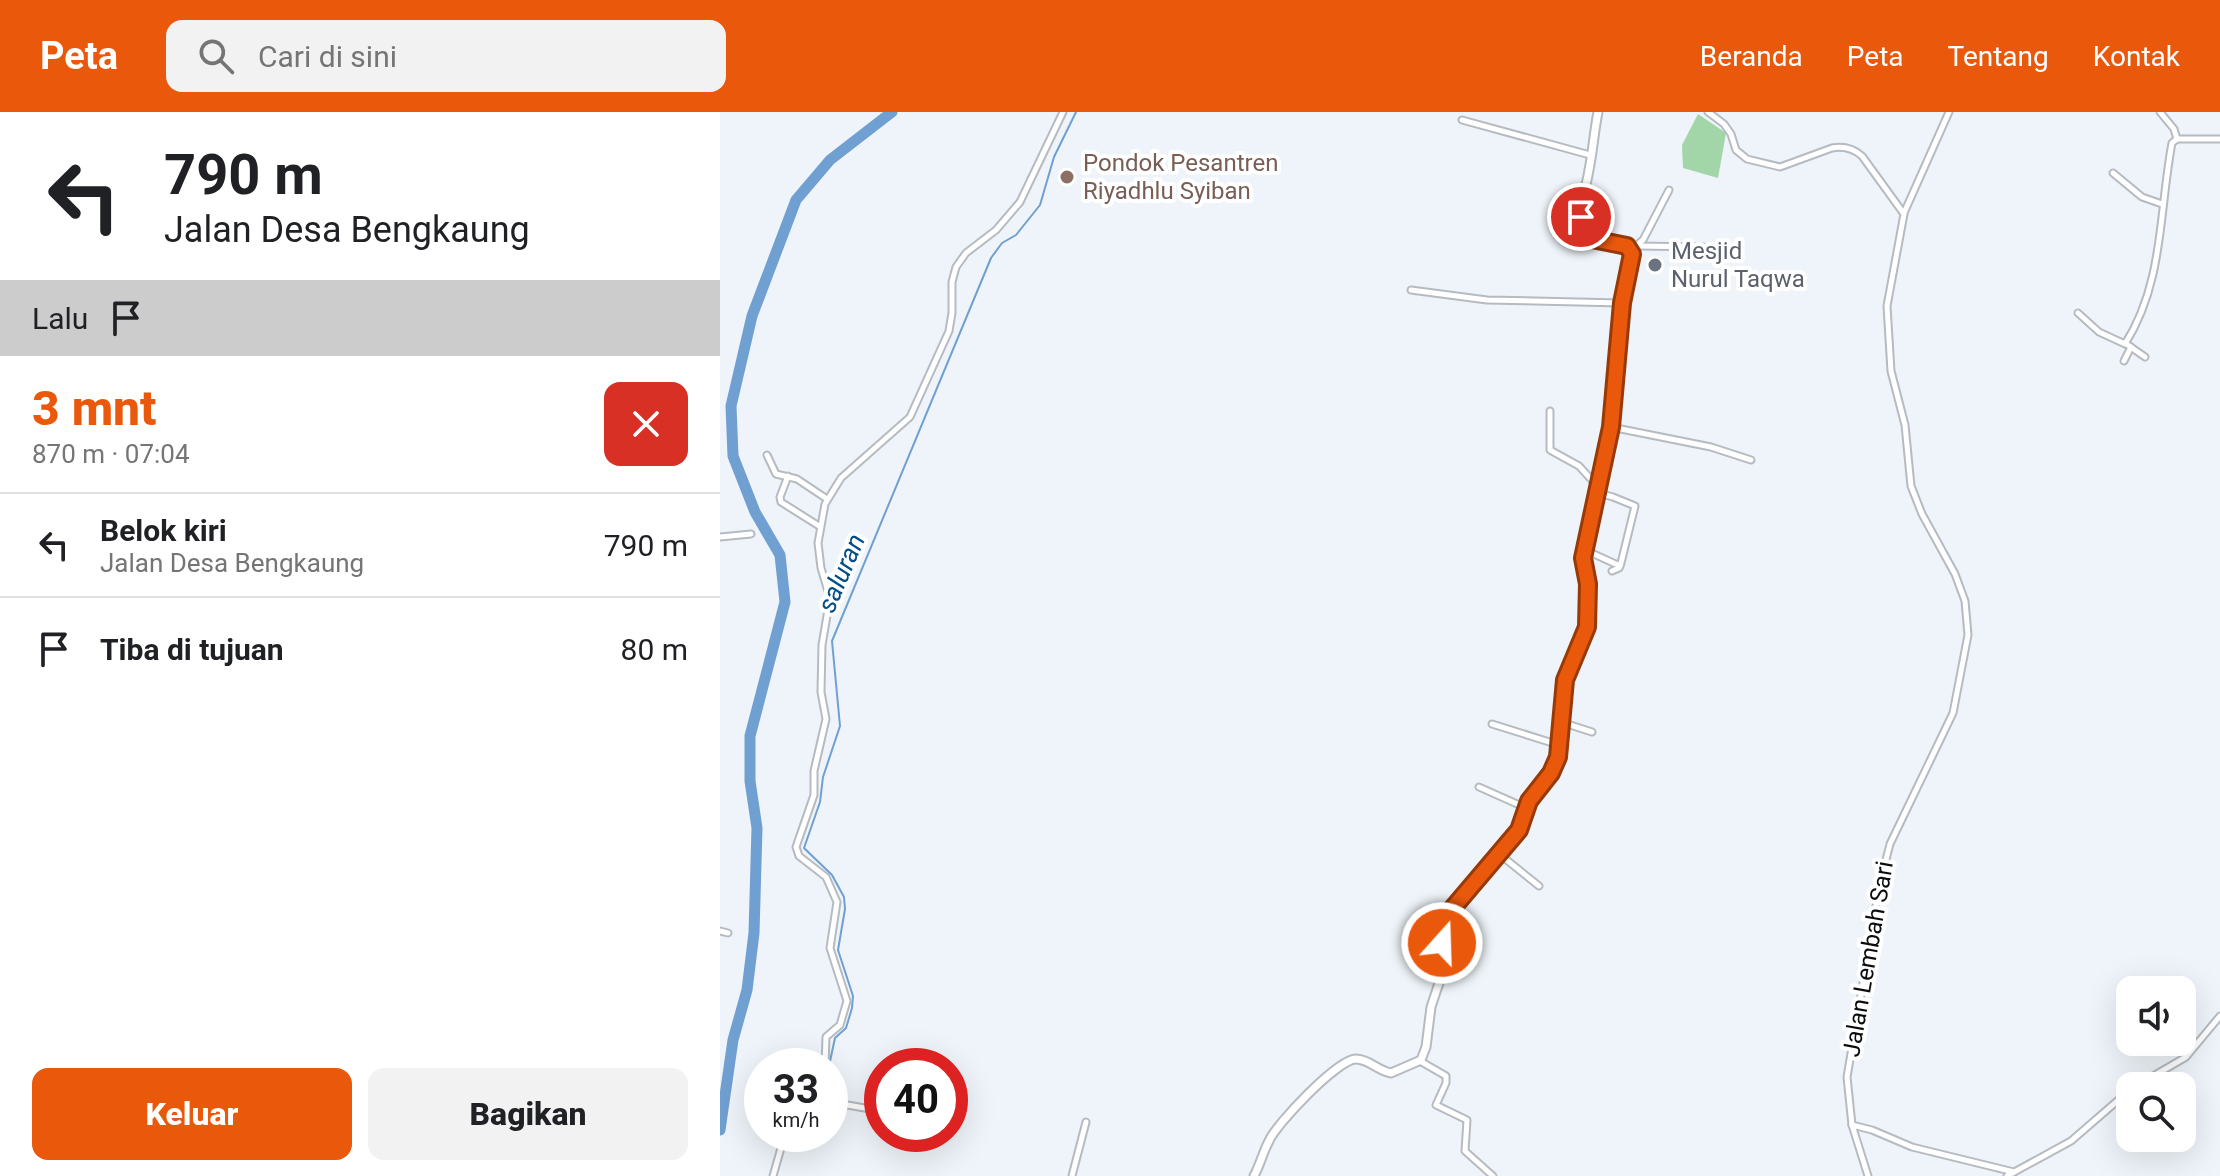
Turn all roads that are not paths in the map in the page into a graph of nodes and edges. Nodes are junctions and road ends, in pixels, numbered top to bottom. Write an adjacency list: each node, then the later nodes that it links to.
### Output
1 (1063, 112): 28 (street)
2 (1598, 112): 9 (street)
3 (1708, 112): 13 (street)
4 (1949, 112): 13 (street, Jalan Lembah Sari)
5 (2160, 112): 7 (street)
6 (1462, 120): 9 (street)
7 (2177, 139): 8 (street); 12 (street)
8 (2220, 139)
9 (1590, 155): 15 (street)
10 (2113, 173): 12 (street)
11 (1669, 190): 15 (street)
12 (2162, 204): 19 (street)
13 (1904, 214): 51 (street, Jalan Lembah Sari)
14 (1703, 247): 15 (street)
15 (1635, 248): 17 (street)
16 (1411, 290): 17 (street)
17 (1622, 303): 23 (street)
18 (2078, 313): 19 (street)
19 (2128, 345): 20 (street); 21 (street)
20 (2145, 357)
21 (2124, 361)
22 (1550, 411): 27 (street)
23 (1611, 427): 25 (street); 27 (street)
24 (767, 455): 26 (street)
25 (1751, 460)
26 (788, 476): 28 (street); 29 (street)
27 (1599, 491): 32 (street); 33 (street)
28 (827, 499): 29 (street)
29 (819, 526): 46 (street)
30 (751, 534): 31 (street)
31 (720, 537)
32 (1584, 550): 33 (street); 35 (street)
33 (1620, 566): 34 (street)
34 (1612, 571)
35 (1561, 722): 37 (street); 38 (street)
36 (1492, 724): 38 (street)
37 (1592, 732)
38 (1559, 745): 40 (street)
39 (1479, 787): 40 (street)
40 (1527, 808): 41 (street)
41 (1498, 853): 42 (street); 47 (street)
42 (1539, 886)
43 (720, 931): 44 (street)
44 (728, 933)
45 (2220, 1016): 48 (street)
46 (826, 1048)
47 (1420, 1061): 56 (street); 57 (street)
48 (2160, 1072)
49 (2116, 1102): 53 (street)
50 (1086, 1122): 55 (street)
51 (1852, 1125): 53 (street); 58 (street, Jalan Lembah Sari)
52 (780, 1152): 54 (street)
53 (2010, 1174)
54 (773, 1176)
55 (1072, 1176)
56 (1254, 1176)
57 (1493, 1176)
58 (1868, 1176)

